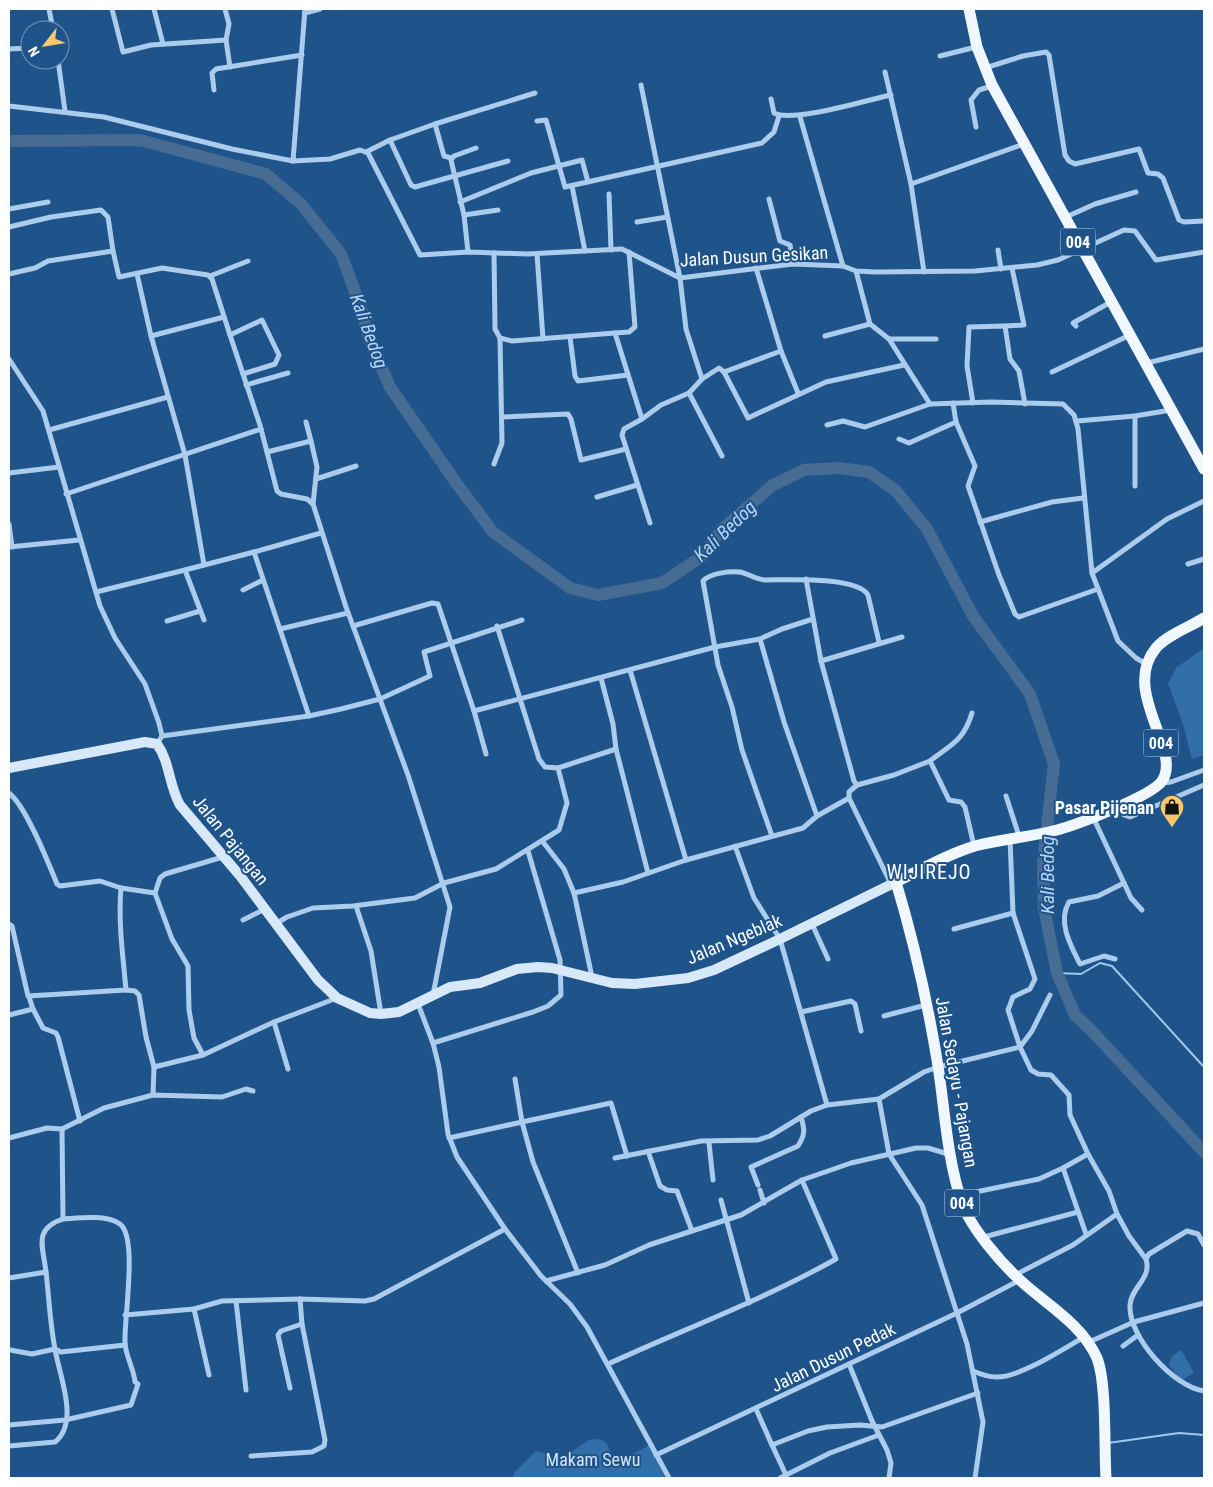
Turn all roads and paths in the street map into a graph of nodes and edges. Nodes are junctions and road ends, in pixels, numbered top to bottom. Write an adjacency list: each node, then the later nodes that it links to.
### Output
1 (112, 9): 8 (street)
2 (154, 9): 8 (street)
3 (225, 9): 7 (street)
4 (320, 9): 6 (street)
5 (969, 9): 9 (main road, 004)
6 (305, 11): 10 (street)
7 (226, 40): 8 (street); 12 (street)
8 (163, 44)
9 (977, 47): 11 (street); 13 (main road, 004)
10 (302, 55): 12 (street); 34 (street)
11 (940, 56)
12 (230, 67): 18 (street)
13 (985, 69): 17 (main road, 004); 52 (street)
14 (59, 70): 23 (street)
15 (885, 72): 20 (street)
16 (641, 85): 37 (street)
17 (992, 85): 28 (street); 30 (main road, 004)
18 (214, 90)
19 (535, 93): 27 (street)
20 (891, 95): 25 (street); 40 (street)
21 (771, 99): 24 (street)
22 (9, 106): 23 (street)
23 (65, 112): 34 (street)
24 (779, 116): 25 (street); 37 (street)
25 (800, 116): 67 (street)
26 (537, 121): 36 (street)
27 (435, 124): 29 (street); 33 (street)
28 (976, 127)
29 (390, 140): 32 (street); 38 (street)
30 (1025, 144): 40 (street); 51 (main road, 004)
31 (476, 148): 33 (street)
32 (366, 152): 34 (street); 60 (street, Jalan Dusun Gesikan)
33 (451, 158): 38 (street)
34 (294, 161)
35 (508, 161): 38 (street)
36 (558, 166): 39 (street); 41 (street); 46 (street)
37 (657, 166): 39 (street); 50 (street)
38 (454, 177): 46 (street)
39 (588, 182): 41 (street)
40 (911, 184): 72 (street)
41 (572, 186): 59 (street)
42 (1136, 192): 51 (street)
43 (608, 194): 55 (street)
44 (769, 199): 66 (street)
45 (48, 202): 47 (street)
46 (460, 202): 49 (street)
47 (9, 210)
48 (498, 210): 49 (street)
49 (464, 215): 60 (street)
50 (667, 217): 53 (street); 76 (street)
51 (1065, 217): 57 (main road, 004)
52 (1204, 221)
53 (637, 222)
54 (9, 227): 58 (street)
55 (611, 250): 59 (street, Jalan Dusun Gesikan); 61 (street, Jalan Dusun Gesikan)
56 (998, 250): 70 (street)
57 (1083, 250): 62 (street, Jalan Dusun Gesikan); 69 (street, Jalan Dusun Gesikan); 77 (main road, 004)
58 (113, 251): 73 (street); 74 (street)
59 (586, 251): 64 (street, Jalan Dusun Gesikan)
60 (468, 252): 63 (street, Jalan Dusun Gesikan)
61 (628, 252): 76 (street, Jalan Dusun Gesikan); 82 (street)
62 (1204, 252)
63 (494, 253): 64 (street, Jalan Dusun Gesikan); 88 (street)
64 (538, 254): 89 (street)
65 (248, 262): 75 (street)
66 (793, 264): 67 (street, Jalan Dusun Gesikan); 68 (street, Jalan Dusun Gesikan)
67 (843, 266): 71 (street, Jalan Dusun Gesikan)
68 (756, 268): 76 (street, Jalan Dusun Gesikan); 93 (street)
69 (1012, 268): 70 (street, Jalan Dusun Gesikan); 80 (street)
70 (1001, 269): 72 (street, Jalan Dusun Gesikan)
71 (856, 271): 72 (street, Jalan Dusun Gesikan); 79 (street)
72 (924, 272)
73 (9, 274)
74 (137, 274): 75 (street); 85 (street)
75 (210, 276): 78 (street)
76 (680, 278): 102 (street)
77 (1112, 302): 81 (street); 84 (main road, 004)
78 (224, 317): 83 (street); 85 (street)
79 (870, 324): 86 (street); 90 (street)
80 (1005, 326): 108 (street); 110 (street)
81 (1076, 326)
82 (615, 334): 87 (street); 101 (street)
83 (230, 335): 100 (street); 100 (street)
84 (1130, 335): 95 (main road, 004); 98 (street)
85 (150, 336): 106 (street)
86 (825, 336)
87 (570, 337): 89 (street); 101 (street)
88 (500, 338): 89 (street); 113 (street)
89 (543, 339)
90 (889, 339): 91 (street); 96 (street)
91 (936, 339)
92 (1204, 349): 95 (street)
93 (780, 351): 97 (street); 105 (street)
94 (9, 359): 120 (street)
95 (1146, 364): 111 (main road, 004)
96 (904, 365): 105 (street); 109 (street)
97 (724, 372): 102 (street); 105 (street)
98 (1052, 372)
99 (288, 373): 103 (street)
100 (243, 374): 103 (street)
101 (628, 375): 114 (street)
102 (702, 379): 104 (street)
103 (246, 385): 119 (street)
104 (688, 393): 114 (street); 126 (street)
105 (798, 393)
106 (168, 397): 120 (street); 125 (street)
107 (953, 403): 108 (street); 109 (street); 117 (street)
108 (973, 403): 110 (street)
109 (930, 404): 118 (street)
110 (1025, 404): 115 (street)
111 (1172, 410): 112 (street); 130 (main road, 004)
112 (1135, 416): 115 (street); 134 (street)
113 (502, 417): 123 (street); 127 (street)
114 (642, 419): 123 (street)
115 (1077, 421): 137 (street)
116 (306, 422): 122 (street)
117 (956, 422): 121 (street); 140 (street)
118 (827, 425)
119 (261, 429): 124 (street); 125 (street)
120 (49, 430): 128 (street)
121 (900, 439)
122 (311, 440): 124 (street); 132 (street)
123 (626, 449): 133 (street)
124 (267, 452): 139 (street)
125 (185, 455): 135 (street); 149 (street)
126 (722, 456)
127 (494, 464)
128 (59, 466): 131 (street); 135 (street)
129 (356, 466): 132 (street)
130 (1204, 469)
131 (9, 473)
132 (316, 479): 139 (street)
133 (637, 485): 136 (street); 141 (street)
134 (1135, 486)
135 (66, 494): 144 (street)
136 (597, 497)
137 (1083, 498): 140 (street); 151 (street)
138 (1204, 501): 151 (street)
139 (313, 504): 143 (street)
140 (980, 522): 154 (street)
141 (650, 523)
142 (9, 524): 145 (street)
143 (321, 533): 146 (street); 158 (street)
144 (79, 540): 145 (street); 156 (street)
145 (10, 547)
146 (254, 552): 149 (street); 153 (street)
147 (1204, 559): 148 (street)
148 (1188, 564)
149 (204, 565): 150 (street)
150 (185, 570): 156 (street); 157 (street)
151 (1092, 573): 154 (street)
152 (806, 579): 160 (street); 170 (street); 171 (street)
153 (263, 580): 155 (street); 166 (street)
154 (1098, 589): 173 (street)
155 (242, 590)
156 (96, 592): 181 (street)
157 (200, 611): 161 (street); 163 (street)
158 (348, 613): 164 (street); 166 (street)
159 (1204, 618): 173 (main road, 004)
160 (812, 619): 168 (street); 172 (street)
161 (204, 620)
162 (522, 620): 165 (street)
163 (167, 621)
164 (353, 626): 169 (street); 177 (street)
165 (497, 626): 169 (street); 176 (street)
166 (280, 629): 180 (street)
167 (902, 637): 170 (street)
168 (760, 639): 171 (street); 195 (street)
169 (451, 642): 177 (street); 178 (street)
170 (879, 642): 172 (street)
171 (715, 647): 174 (street); 197 (street)
172 (821, 661): 189 (street)
173 (1149, 665): 188 (main road, 004)
174 (630, 670): 175 (street); 204 (street)
175 (600, 678): 176 (street); 182 (street)
176 (520, 698): 178 (street); 186 (street)
177 (380, 699): 180 (street); 206 (street)
178 (474, 710): 183 (street)
179 (972, 713): 184 (street)
180 (309, 716): 181 (street)
181 (159, 740): 185 (main road); 203 (main road, Jalan Pajangan)
182 (616, 749): 186 (street); 205 (street)
183 (486, 754)
184 (930, 761): 189 (street); 201 (street)
185 (9, 768)
186 (558, 768): 199 (street)
187 (1204, 770): 188 (street)
188 (1162, 783): 194 (main road, 004)
189 (857, 785): 193 (street)
190 (1204, 785): 194 (street)
191 (9, 793): 209 (street)
192 (1006, 796): 198 (street)
193 (849, 798): 195 (street); 207 (street)
194 (1118, 806): 196 (main road, 004)
195 (817, 816): 197 (street)
196 (1092, 817): 198 (main road, 004); 208 (street)
197 (772, 836): 200 (street)
198 (1018, 837): 201 (main road, Jalan Ngeblak / 004); 215 (street)
199 (543, 842): 202 (street); 211 (street)
200 (735, 846): 204 (street); 221 (street)
201 (974, 847): 207 (main road, Jalan Ngeblak / 004)
202 (528, 851): 206 (street); 224 (street)
203 (223, 857): 210 (street); 213 (main road, Jalan Pajangan)
204 (686, 860): 205 (street)
205 (648, 873): 211 (street)
206 (444, 883): 212 (street); 227 (street)
207 (894, 883): 219 (main road, Jalan Ngeblak); 232 (main road, Jalan Sedayu - Pajangan / 004)
208 (1124, 883): 214 (street); 223 (street)
209 (122, 888): 210 (street); 226 (street)
210 (155, 893): 242 (street)
211 (574, 893): 225 (street)
212 (356, 906): 217 (street); 235 (street)
213 (266, 909): 216 (street); 217 (main road, Jalan Pajangan)
214 (1142, 910)
215 (1013, 913): 220 (street); 241 (street)
216 (243, 920)
217 (277, 923): 230 (main road, Jalan Pajangan)
218 (9, 924): 229 (street)
219 (812, 924): 221 (main road, Jalan Ngeblak); 222 (street)
220 (954, 929)
221 (780, 939): 225 (main road, Jalan Ngeblak); 234 (street)
222 (828, 958)
223 (1115, 959)
224 (559, 970): 225 (main road, Jalan Ngeblak); 227 (main road, Jalan Ngeblak); 240 (street)
225 (592, 980)
226 (126, 990): 229 (street); 243 (street)
227 (433, 995): 231 (main road, Jalan Ngeblak)
228 (1050, 995): 241 (street)
229 (29, 997): 233 (street)
230 (336, 998): 235 (main road, Jalan Pajangan); 238 (street)
231 (418, 1004): 235 (main road, Jalan Pajangan); 240 (street)
232 (926, 1004): 237 (street); 244 (main road, Jalan Sedayu - Pajangan / 004)
233 (33, 1009): 236 (street); 252 (street)
234 (801, 1012): 239 (street); 250 (street)
235 (382, 1014)
236 (9, 1015)
237 (884, 1016)
238 (274, 1022): 242 (street); 245 (street)
239 (861, 1031)
240 (432, 1043): 256 (street)
241 (1020, 1047): 244 (street); 260 (street)
242 (203, 1055): 243 (street)
243 (154, 1067): 248 (street)
244 (938, 1067): 249 (street); 261 (main road, Jalan Sedayu - Pajangan / 004)
245 (288, 1069)
246 (514, 1079): 253 (street)
247 (253, 1091): 248 (street)
248 (153, 1096): 252 (street)
249 (879, 1099): 250 (street); 259 (street)
250 (826, 1105): 251 (street)
251 (801, 1117): 257 (street); 269 (street)
252 (80, 1121): 254 (street)
253 (522, 1122): 256 (street); 262 (street); 281 (street)
254 (62, 1129): 255 (street); 272 (street)
255 (9, 1138)
256 (449, 1138): 274 (street)
257 (709, 1143): 258 (street); 265 (street)
258 (648, 1151): 262 (street); 275 (street)
259 (889, 1154): 261 (street); 266 (street); 290 (street)
260 (1088, 1154): 264 (street); 271 (street)
261 (951, 1155): 267 (main road, Jalan Sedayu - Pajangan / 004)
262 (627, 1156): 263 (street)
263 (615, 1158)
264 (1063, 1168): 267 (street); 270 (street)
265 (713, 1180)
266 (802, 1180): 269 (street); 287 (street)
267 (960, 1195): 277 (main road, Jalan Sedayu - Pajangan / 004)
268 (721, 1200): 273 (street)
269 (764, 1203): 273 (street)
270 (1078, 1212): 276 (street); 277 (street)
271 (1117, 1214): 276 (street, Jalan Dusun Pedak); 279 (street)
272 (63, 1219): 280 (street); 291 (street)
273 (726, 1220): 275 (street); 287 (street)
274 (505, 1229): 284 (street); 285 (street)
275 (692, 1231): 281 (street)
276 (1086, 1234): 283 (street, Jalan Dusun Pedak)
277 (984, 1237): 283 (main road, Jalan Sedayu - Pajangan / 004)
278 (1204, 1245): 279 (street)
279 (1146, 1259): 292 (street)
280 (46, 1272): 282 (street); 298 (street)
281 (578, 1273): 284 (street)
282 (9, 1278)
283 (1017, 1278): 290 (street, Jalan Dusun Pedak); 295 (main road, Jalan Sedayu - Pajangan / 004)
284 (546, 1281): 300 (street)
285 (300, 1299): 286 (street); 293 (street)
286 (236, 1301): 289 (street); 305 (street)
287 (749, 1303): 300 (street)
288 (1204, 1304): 292 (street)
289 (194, 1309): 291 (street); 303 (street)
290 (957, 1313): 301 (street, Jalan Dusun Pedak); 302 (street)
291 (125, 1315): 296 (street)
292 (1134, 1322): 294 (street); 295 (street)
293 (302, 1324): 304 (street); 316 (street)
294 (1138, 1335): 297 (street); 306 (street)
295 (1086, 1340): 302 (street); 321 (main road, Jalan Sedayu - Pajangan / 004)
296 (125, 1345): 298 (street); 309 (street)
297 (1123, 1346)
298 (54, 1349): 299 (street); 309 (street)
299 (10, 1350)
300 (608, 1364): 315 (street)
301 (849, 1364): 308 (street, Jalan Dusun Pedak); 311 (street)
302 (973, 1371): 307 (street)
303 (209, 1375)
304 (290, 1388)
305 (246, 1390)
306 (1204, 1391)
307 (978, 1393): 311 (street); 320 (street)
308 (756, 1409): 313 (street); 315 (street, Jalan Dusun Pedak)
309 (65, 1420): 310 (street); 314 (street)
310 (9, 1424)
311 (875, 1427): 312 (street); 313 (street)
312 (879, 1435): 317 (street); 319 (street)
313 (772, 1445): 317 (street)
314 (9, 1446)
315 (656, 1455): 318 (street)
316 (251, 1456)
317 (783, 1477)
318 (669, 1478)
319 (889, 1478)
320 (975, 1478)
321 (1106, 1478)

